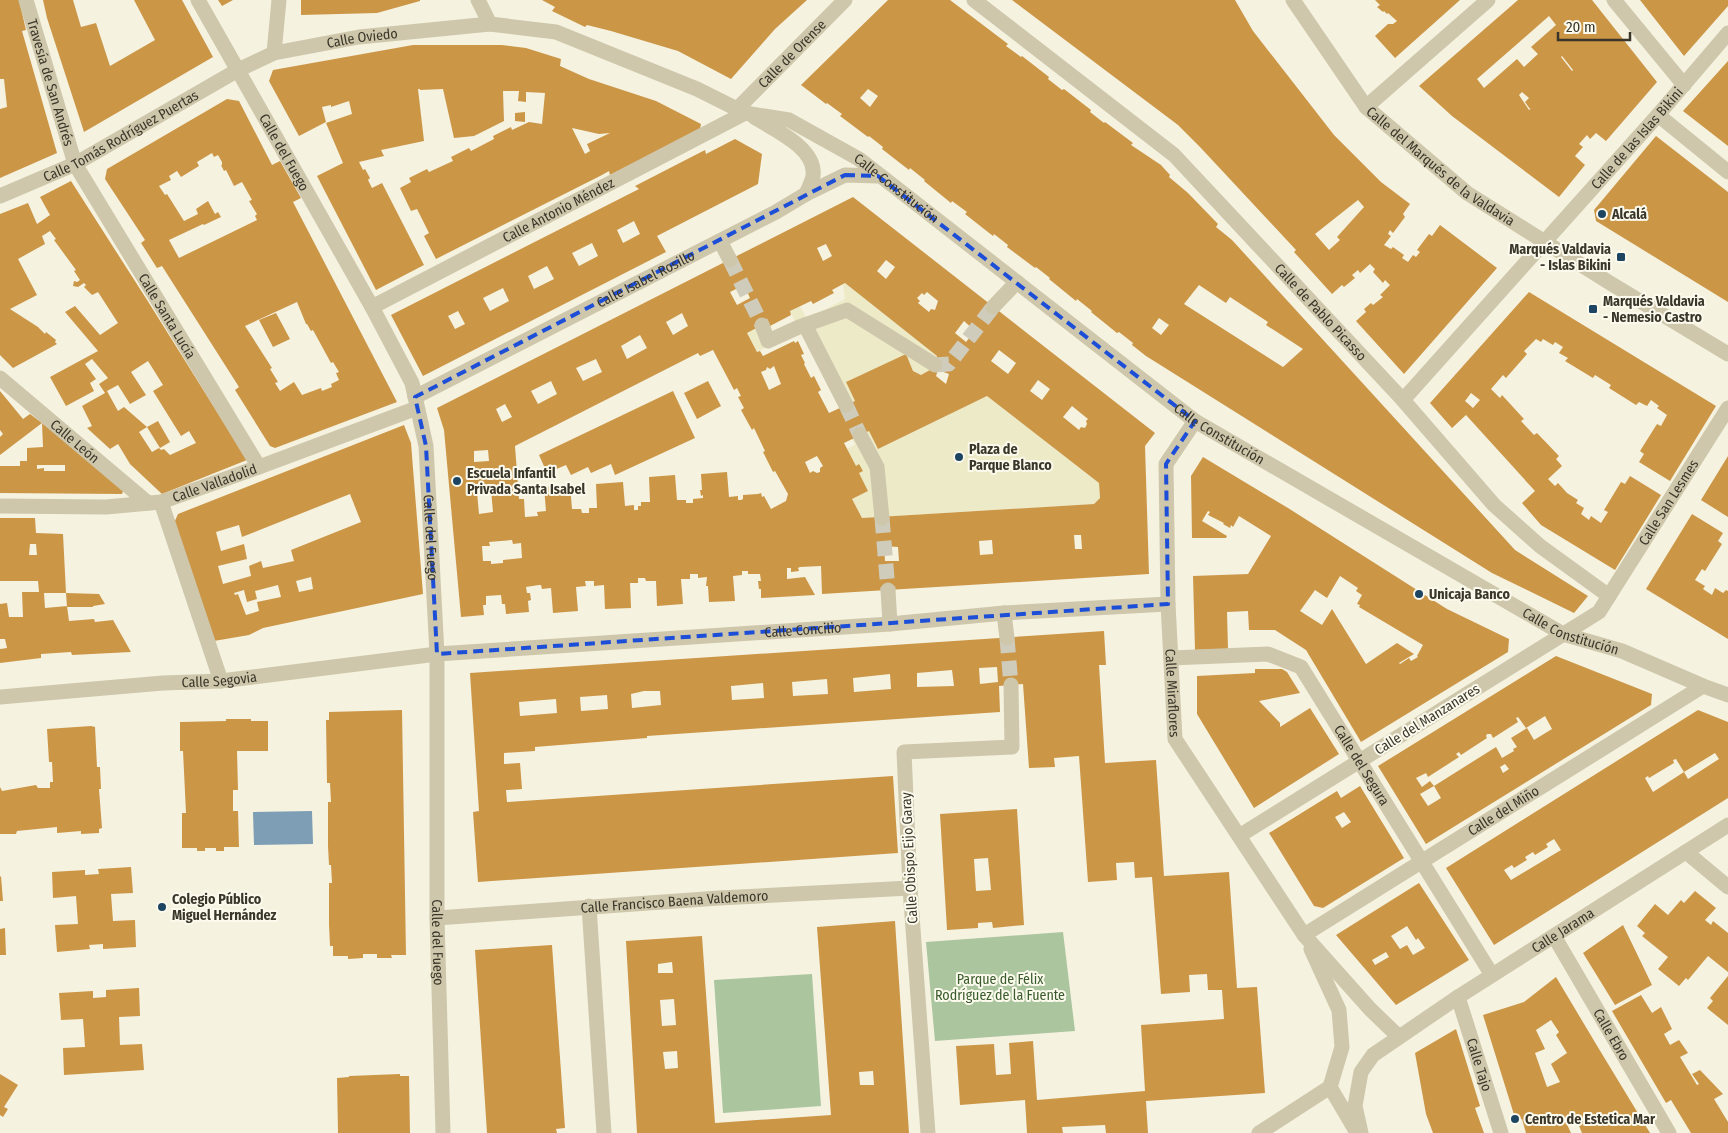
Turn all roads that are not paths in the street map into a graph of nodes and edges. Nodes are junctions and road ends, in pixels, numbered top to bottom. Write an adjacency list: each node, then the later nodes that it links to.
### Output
1 (26, 0): 18 (street, Travesía de San Andrés)
2 (198, 0): 13 (street, Calle del Fuego)
3 (278, 0): 12 (street)
4 (478, 0): 10 (street)
5 (845, 0): 16 (street, Calle de Orense)
6 (974, 0): 34 (street, Calle de Pablo Picasso)
7 (1293, 0): 15 (street, Calle del Marqués de la Valdavia)
8 (1488, 0): 15 (street)
9 (1614, 0): 14 (street)
10 (490, 24): 12 (street, Calle Oviedo); 16 (street, Calle Constitución)
11 (1728, 33): 14 (street, Calle de las Islas Bikini)
12 (274, 53): 13 (street, Calle Oviedo)
13 (238, 70): 18 (street, Calle Tomás Rodríguez Puertas); 27 (street, Calle del Fuego)
14 (1684, 85): 17 (street, Calle de las Islas Bikini)
15 (1366, 107): 24 (street, Calle del Marqués de la Valdavia)
16 (743, 111): 20 (street, Calle Constitución); 21 (street, Calle Constitución); 27 (street, Calle Antonio Méndez)
17 (1658, 116): 19 (street); 24 (street, Calle de las Islas Bikini)
18 (75, 164): 22 (street, Calle Tomás Rodríguez Puertas); 40 (street, Calle Santa Lucía)
19 (1728, 172)
20 (878, 176): 21 (street, Calle Isabel Rosillo); 26 (street, Calle Constitución)
21 (806, 194): 23 (street, Calle Isabel Rosillo)
22 (0, 196)
23 (720, 241): 25 (street); 35 (street, Calle Isabel Rosillo)
24 (1544, 242): 31 (street, Calle del Marqués de la Valdavia); 34 (street, Calle de las Islas Bikini)
25 (730, 260)
26 (1016, 282): 28 (street); 38 (street, Calle Constitución)
27 (372, 307): 35 (street, Calle del Fuego)
28 (993, 307)
29 (762, 325): 30 (street)
30 (805, 325): 32 (street); 36 (street)
31 (1728, 354)
32 (934, 365)
33 (0, 378): 41 (street, Calle León)
34 (1403, 400): 45 (street, Calle de Pablo Picasso)
35 (416, 402): 40 (street, Calle Valladolid); 51 (street, Calle del Fuego)
36 (846, 405)
37 (1728, 408): 45 (street, Calle San Lesmes)
38 (1195, 421): 46 (street, Calle Miraflores); 49 (street, Calle Constitución)
39 (860, 435): 43 (street)
40 (259, 467): 41 (street, Calle Valladolid)
41 (155, 503): 42 (street, Calle Valladolid); 53 (street)
42 (0, 506)
43 (882, 518)
44 (888, 590): 48 (street)
45 (1609, 596): 49 (street)
46 (1168, 604): 47 (street, Calle Concilio); 52 (street, Calle Miraflores)
47 (1004, 613): 48 (street, Calle Concilio); 50 (street)
48 (890, 624): 51 (street, Calle Concilio)
49 (1563, 634): 55 (street, Calle Constitución); 58 (street, Calle del Manzanares)
50 (1007, 638)
51 (437, 654): 53 (street, Calle Segovia); 66 (street, Calle del Fuego)
52 (1171, 658): 58 (street, Calle del Segura); 60 (street, Calle Miraflores)
53 (221, 681): 57 (street, Calle Segovia)
54 (1011, 685): 64 (street, Calle Obispo Eijo Garay)
55 (1703, 686): 56 (street, Calle Constitución); 62 (street, Calle del Miño)
56 (1728, 695)
57 (0, 697)
58 (1359, 761): 60 (street, Calle del Manzanares); 62 (street, Calle del Segura)
59 (1728, 825): 61 (street, Calle Jarama)
60 (1239, 836): 67 (street, Calle Miraflores)
61 (1686, 852): 63 (street); 68 (street, Calle Jarama)
62 (1422, 862): 67 (street, Calle del Miño); 69 (street, Calle del Segura)
63 (1728, 887)
64 (910, 888): 65 (street, Calle Francisco Baena Valdemoro); 76 (street, Calle Obispo Eijo Garay)
65 (589, 906): 66 (street, Calle Francisco Baena Valdemoro); 75 (street)
66 (437, 918): 74 (street, Calle del Fuego)
67 (1304, 935): 71 (street, Calle Miraflores); 72 (street, Calle Miraflores)
68 (1554, 936): 69 (street, Calle Jarama); 80 (street, Calle Ebro)
69 (1492, 975): 70 (street, Calle Jarama)
70 (1458, 996): 71 (street, Calle Jarama); 79 (street, Calle Tajo)
71 (1398, 1036): 73 (street)
72 (1330, 1087): 73 (street); 77 (street); 78 (street)
73 (1355, 1106): 78 (street)
74 (443, 1133)
75 (604, 1133)
76 (928, 1133)
77 (1259, 1133)
78 (1360, 1133)
79 (1501, 1133)
80 (1668, 1133)

